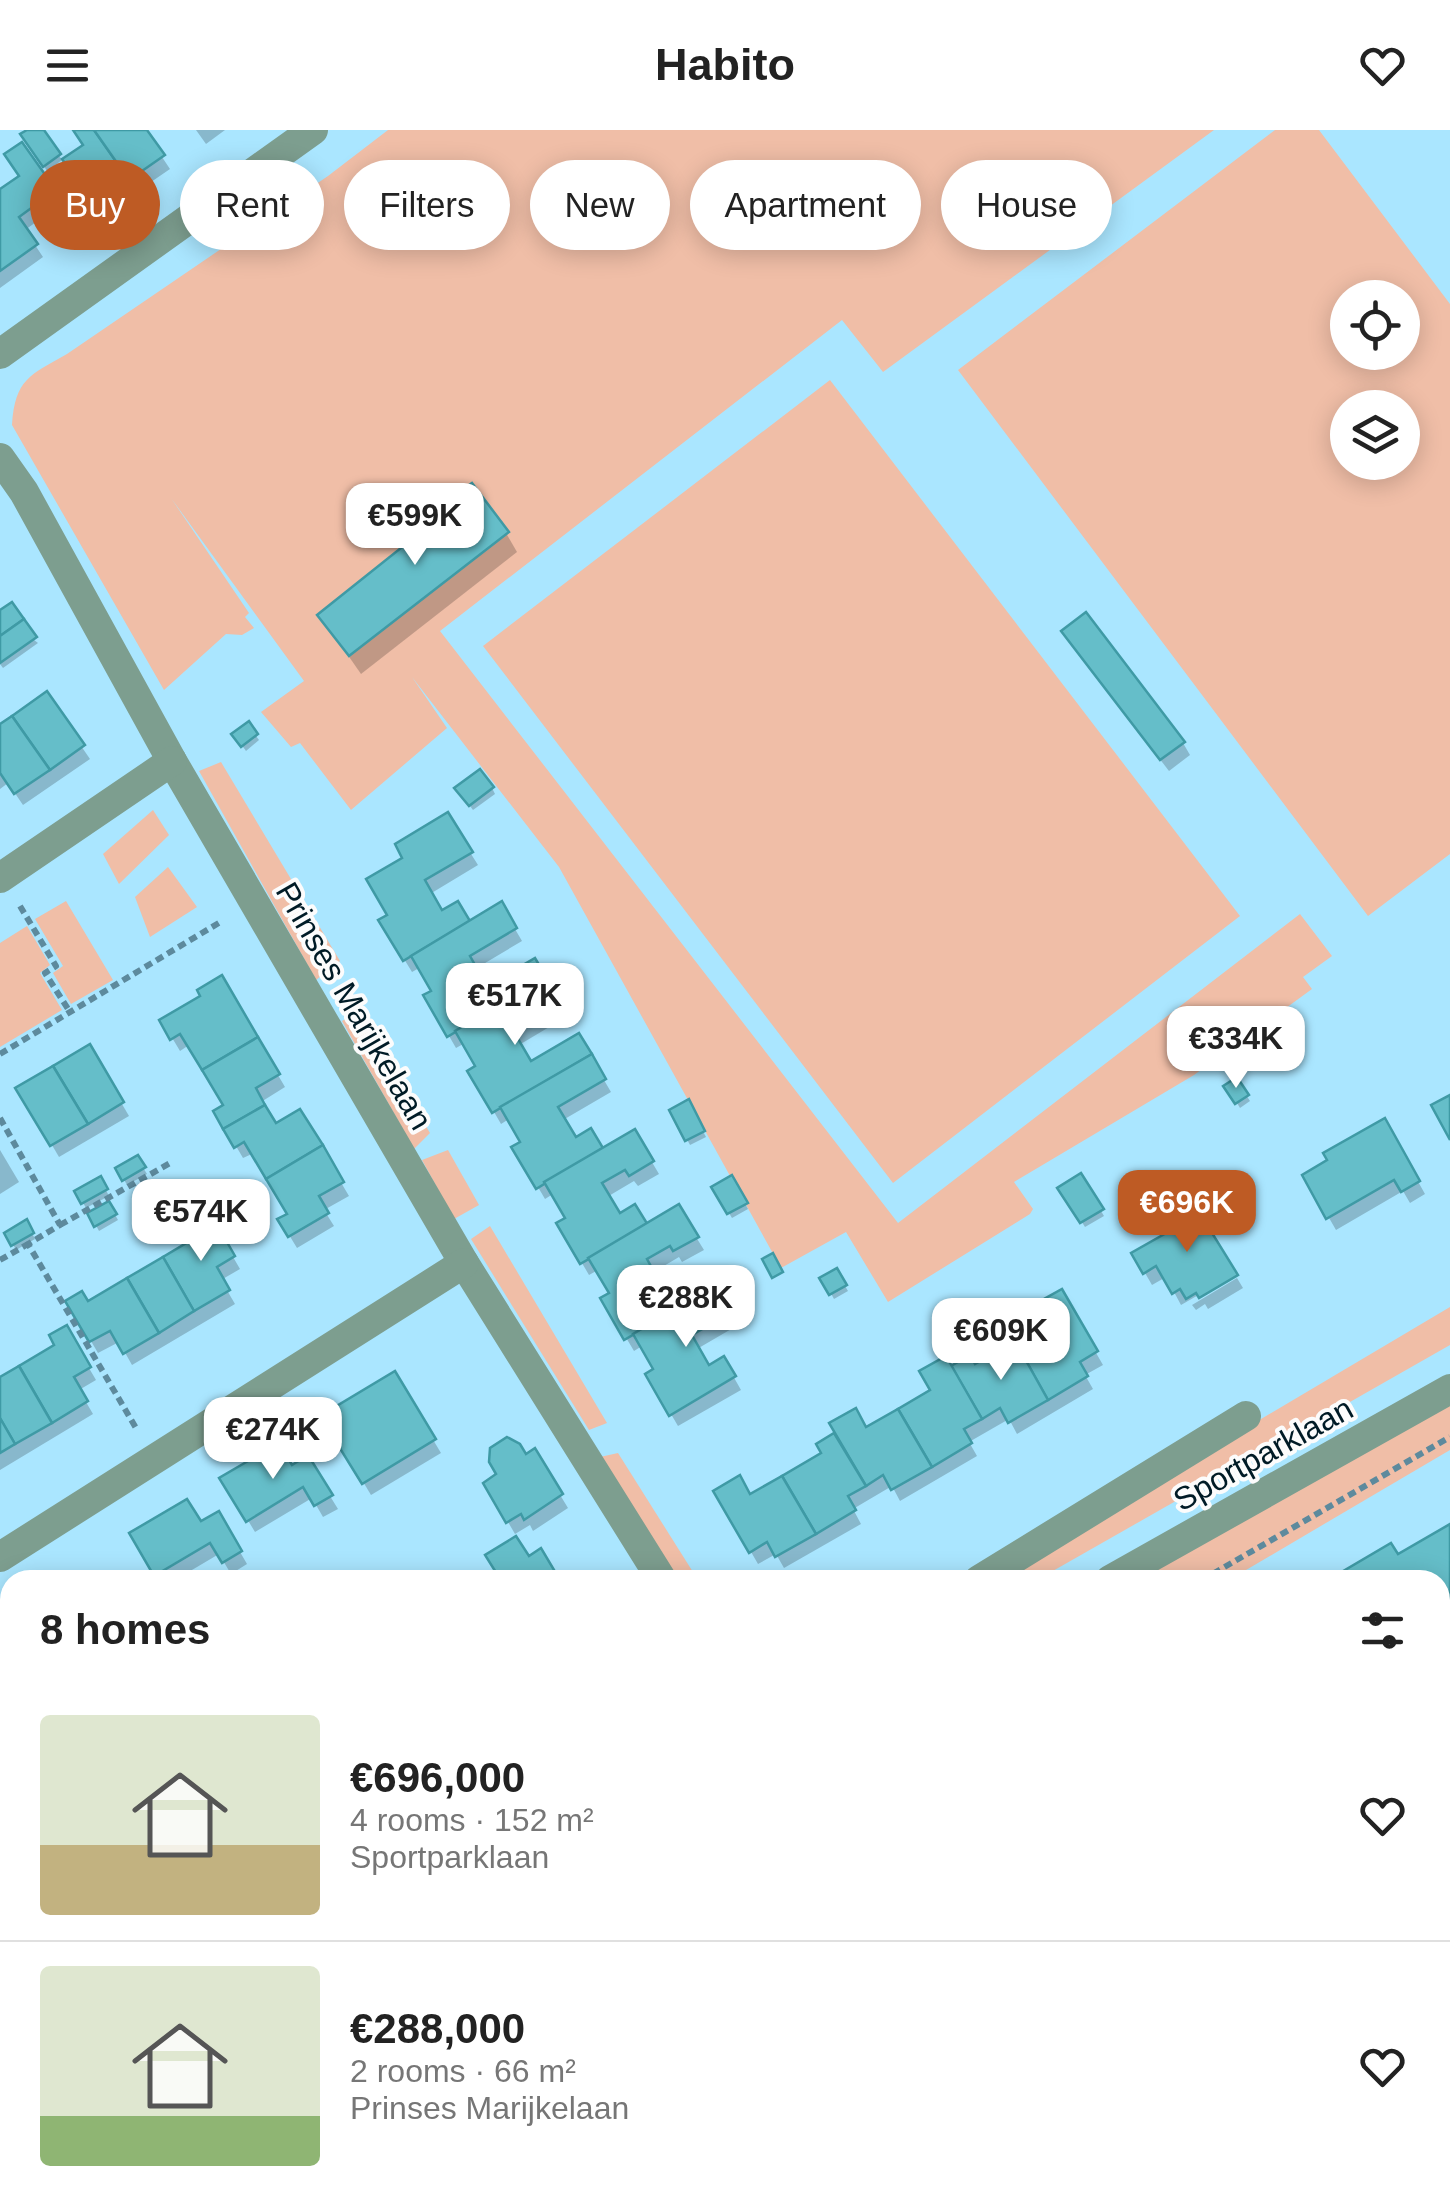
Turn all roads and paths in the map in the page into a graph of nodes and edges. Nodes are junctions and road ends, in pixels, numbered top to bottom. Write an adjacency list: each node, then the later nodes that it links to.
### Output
1 (313, 130): 2 (street)
2 (0, 354)
3 (0, 458): 4 (street, Prinses Marijkelaan)
4 (172, 761): 5 (street); 6 (street, Prinses Marijkelaan)
5 (1, 878): 7 (path)
6 (253, 902): 7 (path); 14 (street, Prinses Marijkelaan)
7 (70, 1012): 8 (path)
8 (0, 1054)
9 (0, 1118): 11 (path)
10 (172, 1162): 11 (path)
11 (60, 1224): 12 (path)
12 (28, 1244): 13 (path); 18 (path)
13 (0, 1260)
14 (464, 1264): 18 (street); 20 (street, Prinses Marijkelaan)
15 (1450, 1390): 22 (street, Sportparklaan)
16 (1246, 1416): 21 (street, Sportparklaan)
17 (1450, 1437): 23 (path)
18 (154, 1460): 19 (street)
19 (0, 1557)
20 (656, 1570)
21 (1007, 1570)
22 (1128, 1570)
23 (1219, 1570)

